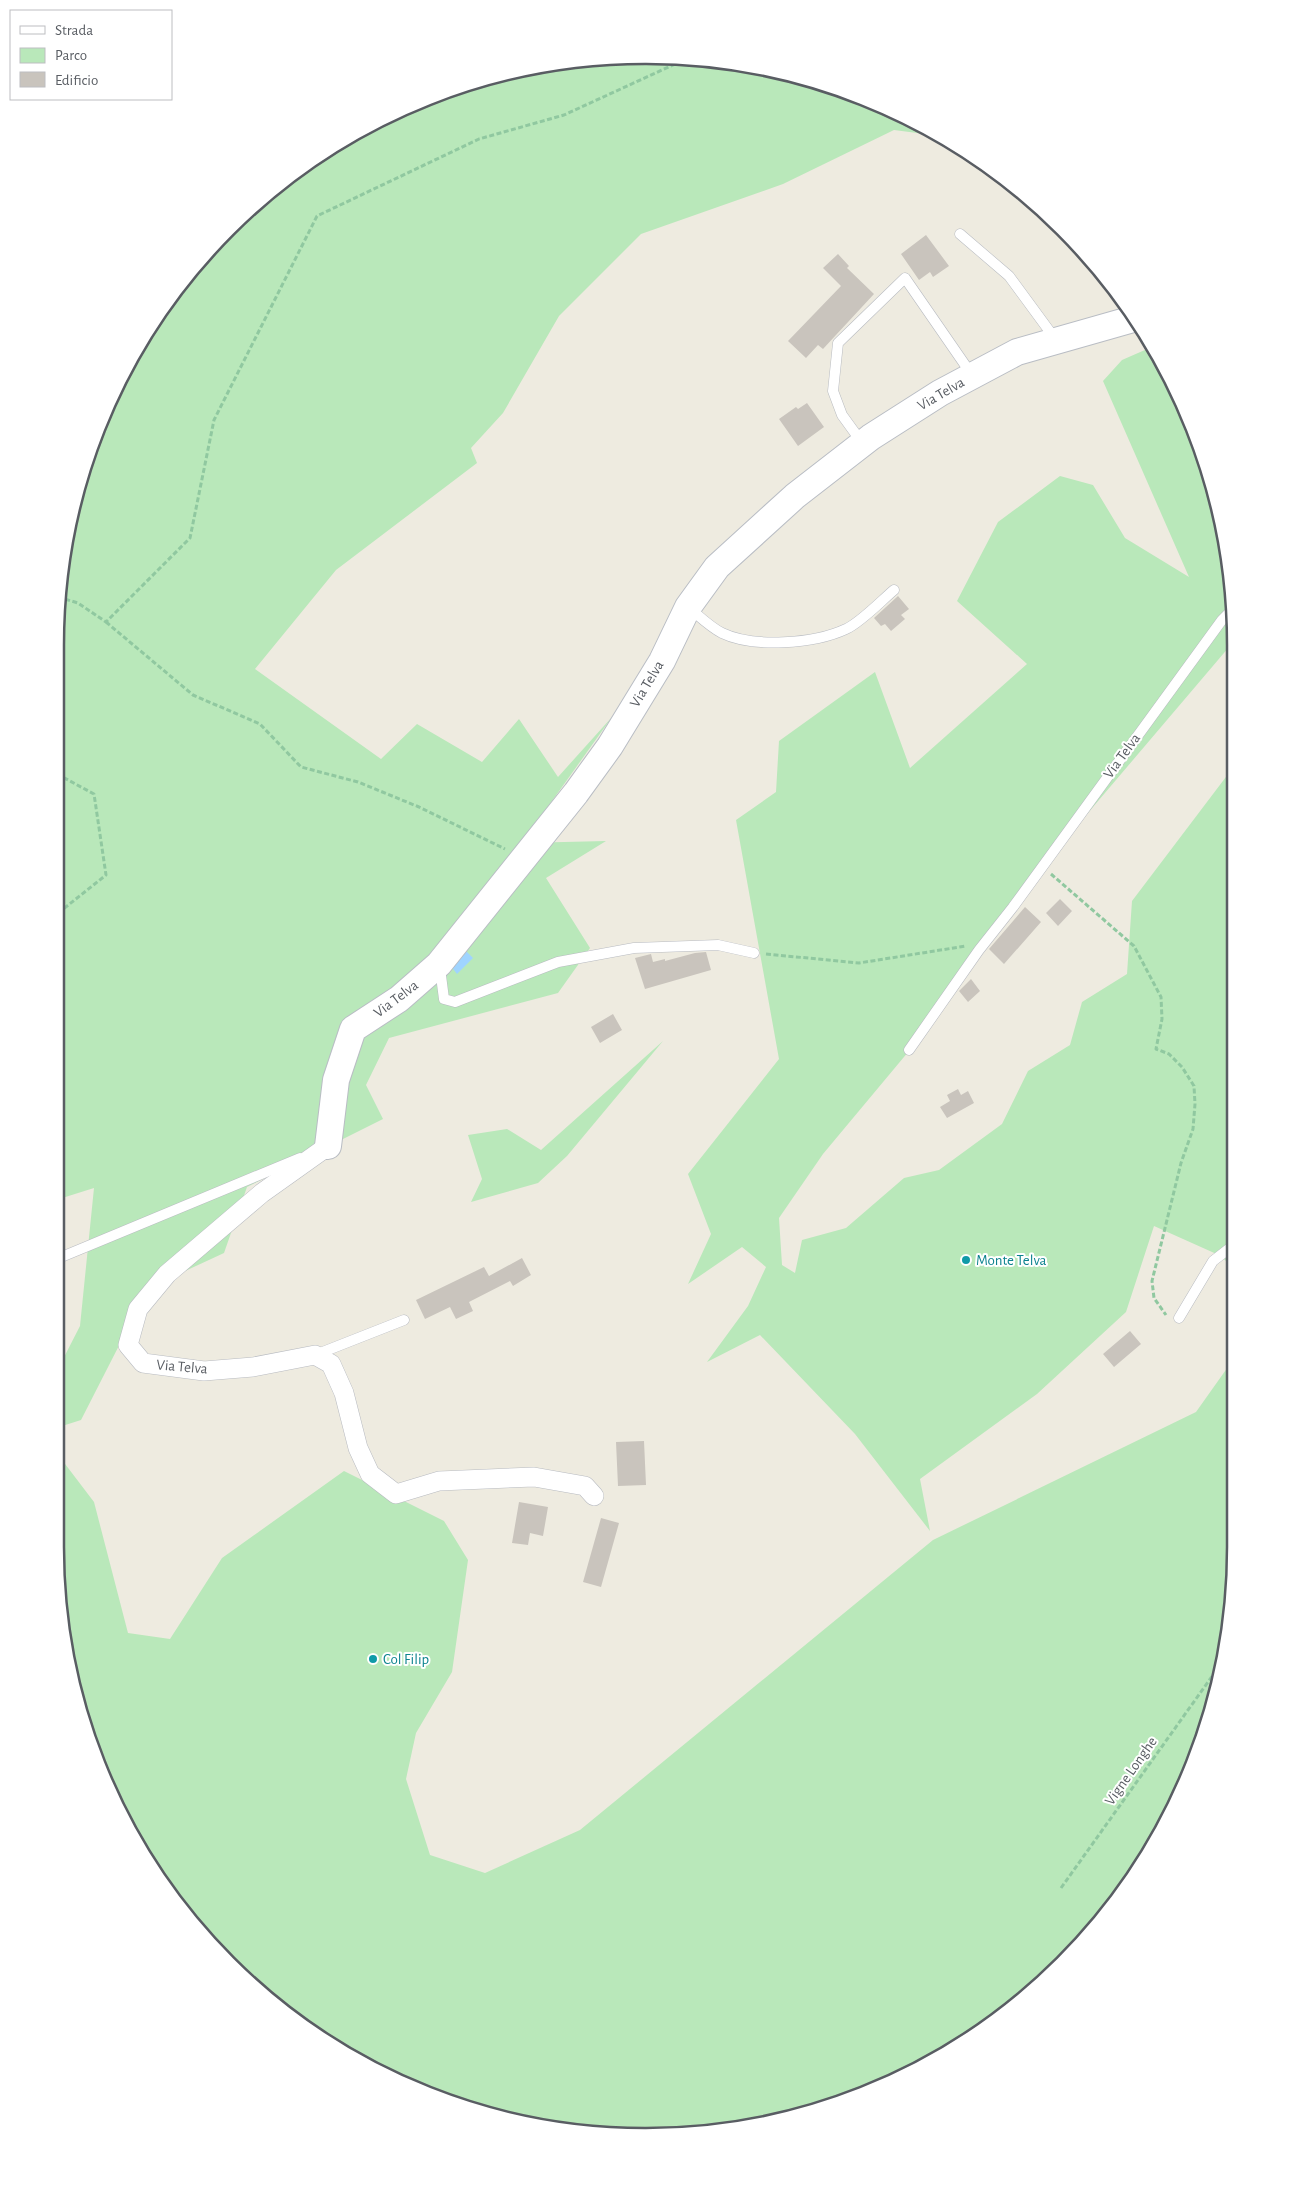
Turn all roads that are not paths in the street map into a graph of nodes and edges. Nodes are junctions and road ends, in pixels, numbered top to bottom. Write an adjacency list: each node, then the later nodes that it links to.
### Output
1 (960, 234): 3 (lane)
2 (1128, 320): 3 (street, Via Telva)
3 (1056, 341): 4 (street, Via Telva)
4 (972, 376): 5 (street, Via Telva); 5 (lane)
5 (863, 444): 7 (street, Via Telva)
6 (894, 590): 7 (lane)
7 (688, 607): 10 (street, Via Telva)
8 (1226, 616): 11 (lane, Via Telva)
9 (754, 953): 10 (lane)
10 (439, 964): 12 (street, Via Telva)
11 (909, 1050)
12 (328, 1146): 14 (lane); 17 (street, Via Telva)
13 (1227, 1250): 15 (lane)
14 (64, 1256)
15 (1179, 1318)
16 (404, 1320): 17 (lane)
17 (315, 1355): 18 (street)
18 (594, 1496)

